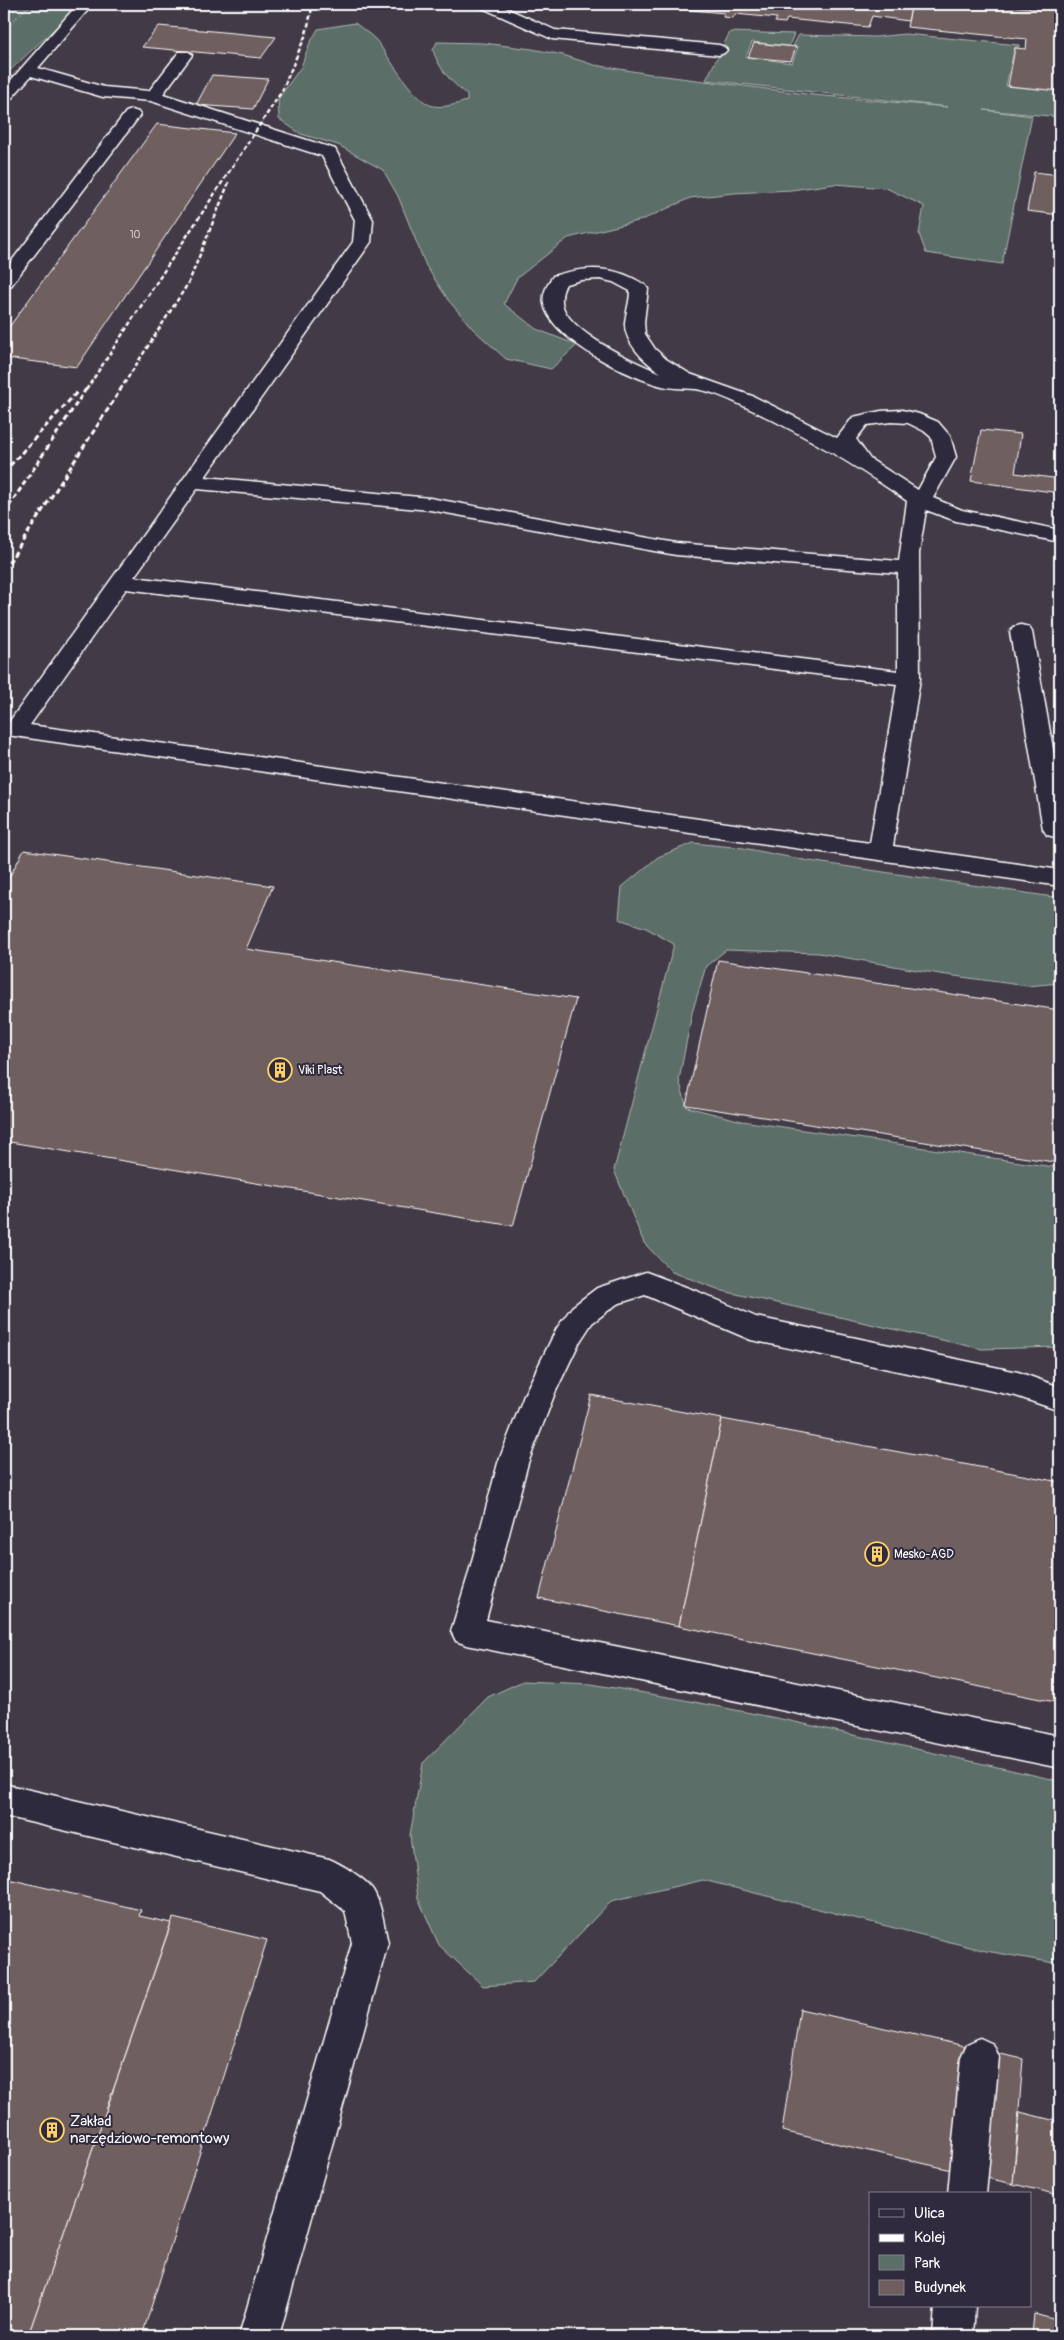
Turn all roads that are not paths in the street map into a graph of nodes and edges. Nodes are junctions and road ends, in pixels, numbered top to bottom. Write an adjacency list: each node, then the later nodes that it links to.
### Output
1 (86, 4): 5 (lane)
2 (484, 4): 3 (lane)
3 (719, 50)
4 (184, 55): 6 (lane)
5 (27, 70): 6 (lane); 7 (lane)
6 (153, 96): 12 (lane)
7 (4, 97)
8 (132, 115): 9 (lane)
9 (4, 283)
10 (695, 384): 10 (lane); 11 (lane)
11 (863, 463): 13 (lane); 13 (lane)
12 (190, 482): 15 (lane); 16 (lane)
13 (917, 499): 14 (lane); 15 (lane)
14 (1060, 536)
15 (909, 568): 18 (lane)
16 (119, 582): 18 (lane); 19 (lane)
17 (1021, 632): 20 (lane)
18 (909, 679): 22 (lane)
19 (9, 729): 22 (lane)
20 (1052, 761): 21 (lane)
21 (1055, 829)
22 (880, 852): 23 (lane)
23 (1060, 878)
24 (1060, 1399): 25 (lane)
25 (1060, 1752)
26 (4, 1800): 30 (lane)
27 (980, 2057): 28 (lane)
28 (966, 2192)
29 (956, 2308): 31 (lane)
30 (260, 2336)
31 (952, 2336)

